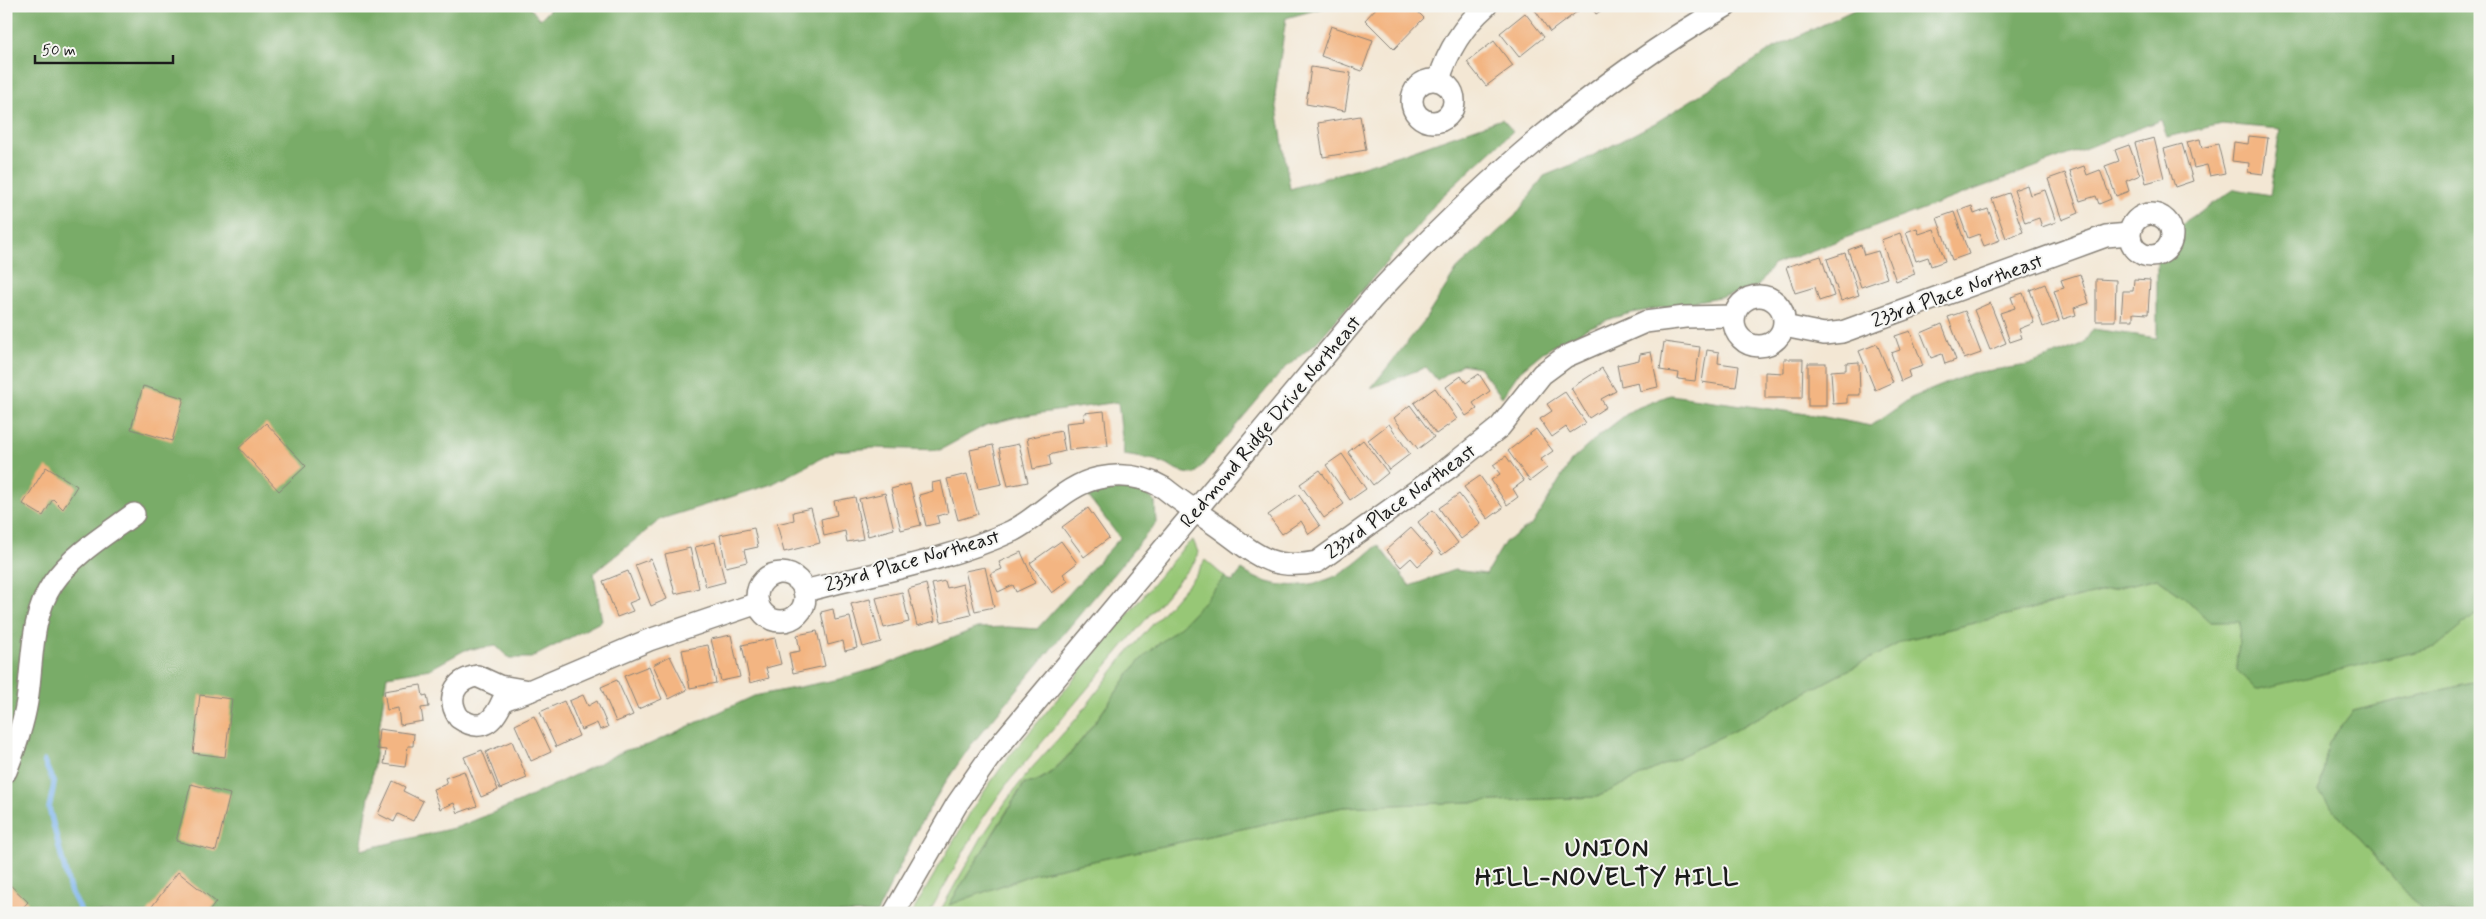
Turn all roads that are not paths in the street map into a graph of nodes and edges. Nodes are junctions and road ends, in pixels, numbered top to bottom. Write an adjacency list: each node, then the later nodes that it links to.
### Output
1 (1486, 6): 3 (street)
2 (1726, 6): 7 (street, Redmond Ridge Drive Northeast)
3 (1439, 80)
4 (2129, 234): 6 (street, 233rd Place Northeast)
5 (1734, 316): 6 (street); 6 (street); 7 (street, 233rd Place Northeast)
6 (1784, 326)
7 (1194, 512): 9 (street, 233rd Place Northeast); 13 (street, Redmond Ridge Drive Northeast)
8 (134, 514): 12 (street)
9 (804, 590): 10 (street, 233rd Place Northeast); 10 (street, 233rd Place Northeast)
10 (758, 602): 11 (street)
11 (529, 691)
12 (6, 771)
13 (894, 913)

